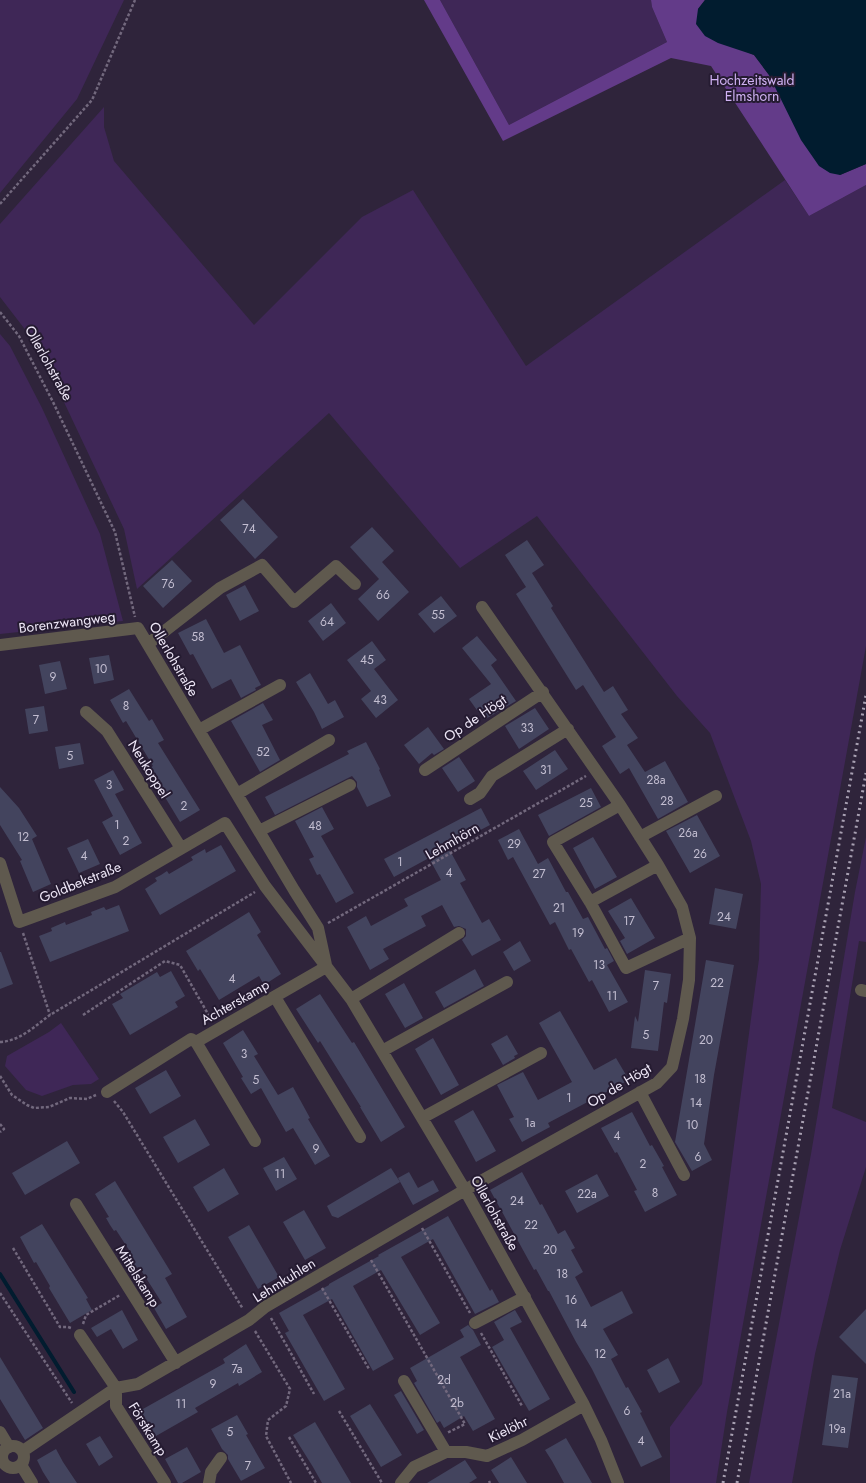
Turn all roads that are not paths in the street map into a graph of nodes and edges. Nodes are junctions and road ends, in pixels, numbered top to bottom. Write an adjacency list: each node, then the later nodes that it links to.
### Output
1 (355, 584): 4 (street)
2 (482, 607): 7 (street, Op de Högt)
3 (138, 628): 4 (street, Ollerlohstraße); 5 (street, Borenzwangweg)
4 (148, 644): 10 (street, Ollerlohstraße)
5 (0, 645)
6 (280, 685): 10 (street)
7 (542, 692): 9 (street, Op de Högt); 12 (street, Op de Högt)
8 (86, 712): 21 (street, Neukoppel)
9 (568, 729): 16 (street); 17 (street, Op de Högt)
10 (199, 730): 14 (street, Ollerlohstraße)
11 (329, 740): 14 (street)
12 (425, 770)
13 (350, 785): 19 (street)
14 (237, 794): 19 (street, Ollerlohstraße)
15 (716, 796): 20 (street)
16 (470, 799)
17 (620, 805): 20 (street, Op de Högt); 25 (street)
18 (225, 823): 21 (street, Goldbekstraße); 28 (street, Ollerlohstraße)
19 (259, 831): 28 (street, Ollerlohstraße)
20 (640, 837): 23 (street, Op de Högt)
21 (181, 848): 24 (street, Goldbekstraße)
22 (0, 863): 24 (street)
23 (658, 865): 25 (street); 27 (street, Op de Högt)
24 (3, 878)
25 (590, 902): 27 (street)
26 (459, 933): 31 (street)
27 (690, 938): 36 (street, Op de Högt)
28 (326, 968): 30 (street, Achterskamp); 31 (street, Ollerlohstraße)
29 (507, 982): 33 (street)
30 (275, 997): 32 (street, Achterskamp); 38 (street)
31 (351, 999): 33 (street, Ollerlohstraße)
32 (196, 1042): 35 (street); 39 (street, Achterskamp)
33 (382, 1051): 37 (street, Ollerlohstraße)
34 (541, 1053): 37 (street)
35 (107, 1092)
36 (640, 1092): 40 (street); 41 (street, Op de Högt)
37 (422, 1118): 41 (street, Ollerlohstraße)
38 (360, 1137)
39 (255, 1141)
40 (684, 1175)
41 (465, 1190): 43 (street, Ollerlohstraße); 46 (street, Lehmkuhlen)
42 (76, 1204): 46 (street, Mittelskamp)
43 (525, 1297): 44 (street); 49 (street, Ollerlohstraße)
44 (476, 1323)
45 (80, 1335): 48 (street)
46 (176, 1363): 48 (street, Lehmkuhlen)
47 (404, 1381): 53 (street)
48 (116, 1388): 52 (street, Lehmkuhlen); 58 (street, Förstkamp)
49 (584, 1405): 53 (street, Kielöhr); 61 (street, Ollerlohstraße)
50 (0, 1432): 51 (street)
51 (9, 1447): 52 (street); 55 (street)
52 (23, 1451): 56 (street)
53 (446, 1452): 60 (street, Kielöhr)
54 (221, 1458): 59 (street)
55 (2, 1464): 56 (street)
56 (21, 1465): 57 (street)
57 (32, 1483)
58 (165, 1483)
59 (209, 1483)
60 (401, 1483)
61 (618, 1483)

